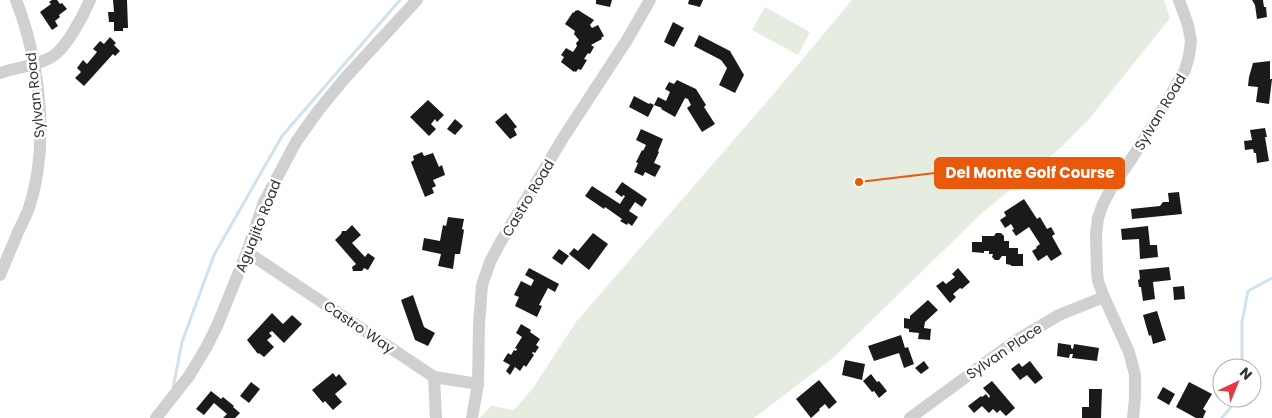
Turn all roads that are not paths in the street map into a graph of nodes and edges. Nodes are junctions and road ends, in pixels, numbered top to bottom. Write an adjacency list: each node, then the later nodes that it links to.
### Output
1 (16, 0): 6 (street, Sylvan Road)
2 (90, 0): 6 (street)
3 (417, 0): 8 (street, Aguajito Road)
4 (650, 0): 12 (street, Castro Road)
5 (1179, 0): 10 (street, Sylvan Road)
6 (34, 64): 7 (street); 9 (street, Sylvan Road)
7 (0, 73)
8 (247, 252): 11 (street, Castro Way); 13 (street, Aguajito Road)
9 (0, 275)
10 (1104, 297): 16 (street, Sylvan Place); 17 (street, Sylvan Road)
11 (434, 377): 12 (street, Castro Way); 14 (street)
12 (478, 384): 15 (street, Castro Road)
13 (156, 418)
14 (436, 418)
15 (472, 418)
16 (910, 418)
17 (1133, 418)

